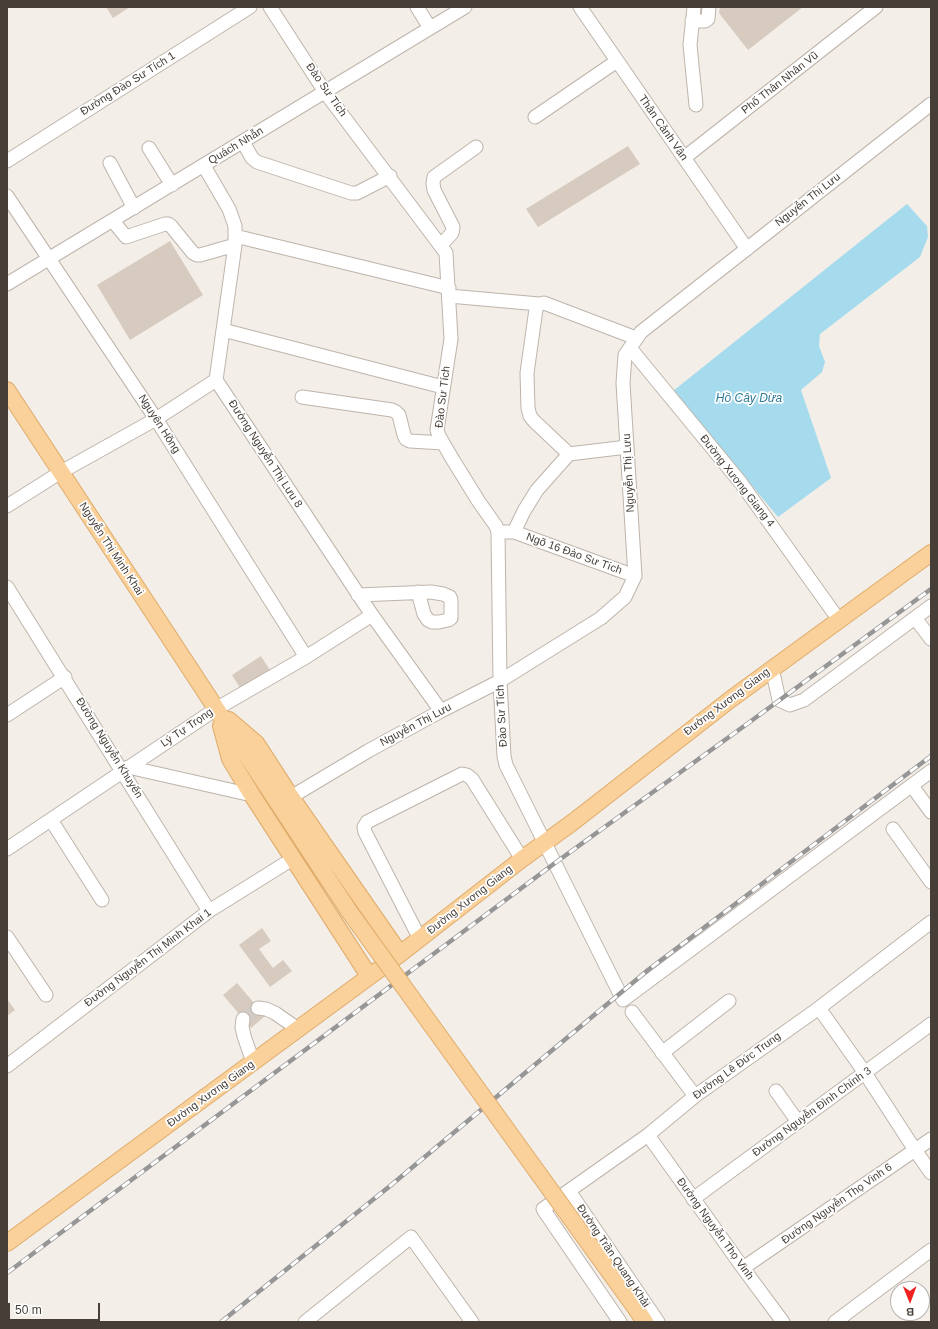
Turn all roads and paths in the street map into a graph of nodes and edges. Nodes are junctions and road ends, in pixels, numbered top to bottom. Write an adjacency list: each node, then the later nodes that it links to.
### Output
1 (250, 7): 20 (street, Đường Đào Sư Tích 1)
2 (270, 7): 12 (street, Đào Sư Tích)
3 (417, 7): 10 (street)
4 (465, 7): 10 (street, Quách Nhẫn)
5 (580, 7): 11 (street, Thân Cảnh Vân)
6 (694, 7): 9 (street)
7 (709, 7): 9 (street)
8 (876, 7): 19 (street, Phố Thân Nhân Vũ)
9 (692, 21): 14 (street)
10 (430, 28): 12 (street, Quách Nhẫn)
11 (617, 61): 15 (street); 19 (street, Thân Cảnh Vân)
12 (325, 92): 16 (street, Quách Nhẫn); 23 (street, Đào Sư Tích)
13 (931, 104): 30 (street, Nguyễn Thị Lưu)
14 (696, 105)
15 (535, 117)
16 (242, 142): 22 (street, Quách Nhẫn); 23 (street)
17 (476, 147): 29 (street)
18 (149, 148): 24 (street)
19 (684, 158): 30 (street, Thân Cảnh Vân)
20 (7, 161)
21 (110, 163): 26 (street)
22 (204, 166): 24 (street, Quách Nhẫn); 28 (street)
23 (390, 176): 29 (street, Đào Sư Tích)
24 (172, 185): 26 (street, Quách Nhẫn)
25 (7, 196): 31 (street, Nguyên Hồng)
26 (134, 208): 27 (street, Quách Nhẫn)
27 (113, 221): 28 (street); 31 (street, Quách Nhẫn)
28 (235, 240): 33 (street); 35 (street)
29 (441, 245): 33 (street, Đào Sư Tích)
30 (747, 249): 36 (street, Nguyễn Thị Lưu)
31 (48, 258): 32 (street, Quách Nhẫn); 41 (street, Nguyên Hồng)
32 (7, 284)
33 (449, 292): 34 (street); 38 (street, Đào Sư Tích)
34 (539, 304): 36 (street); 44 (street)
35 (223, 330): 37 (street); 38 (street)
36 (633, 343): 43 (street, Nguyễn Thị Lưu); 57 (street, Đường Xương Giang 4)
37 (216, 380): 41 (street); 53 (street, Đường Nguyễn Thị Lưu 8)
38 (443, 387): 42 (street, Đào Sư Tích)
39 (7, 390): 45 (main road, Nguyễn Thị Minh Khai)
40 (302, 397): 42 (street)
41 (156, 420): 45 (street); 59 (street, Nguyên Hồng)
42 (443, 443): 47 (street, Đào Sư Tích)
43 (627, 447): 44 (street); 50 (street, Nguyễn Thị Lưu)
44 (568, 454): 48 (street)
45 (60, 472): 46 (street); 63 (main road, Nguyễn Thị Minh Khai)
46 (7, 506)
47 (498, 532): 48 (street, Ngõ 16 Đào Sư Tích); 62 (street, Đào Sư Tích)
48 (514, 532): 50 (street, Ngõ 16 Đào Sư Tích)
49 (931, 553): 57 (main road, Đường Xương Giang)
50 (635, 576): 62 (street, Nguyễn Thị Lưu)
51 (7, 586): 61 (street, Đường Nguyễn Khuyến)
52 (418, 592): 53 (street)
53 (358, 595): 55 (street, Đường Nguyễn Thị Lưu 8)
54 (931, 606): 56 (street)
55 (372, 615): 59 (street, Lý Tự Trọng); 64 (street, Đường Nguyễn Thị Lưu 8)
56 (915, 618): 58 (street); 60 (street)
57 (839, 620): 60 (main road, Đường Xương Giang)
58 (931, 639)
59 (306, 657): 63 (street, Lý Tự Trọng)
60 (772, 668): 74 (main road, Đường Xương Giang)
61 (64, 677): 65 (street); 66 (street, Đường Nguyễn Khuyến)
62 (500, 681): 64 (street, Nguyễn Thị Lưu); 74 (street, Đào Sư Tích)
63 (216, 709): 66 (street, Lý Tự Trọng); 69 (main road); 70 (main road); 110 (main road, Nguyễn Thị Minh Khai, bridge)
64 (441, 711): 70 (street, Nguyễn Thị Lưu)
65 (7, 716)
66 (126, 769): 69 (street); 72 (street, Lý Tự Trọng); 80 (street, Đường Nguyễn Khuyến)
67 (931, 771): 68 (street)
68 (912, 786): 71 (street); 74 (street, Đào Sư Tích)
69 (252, 795): 76 (main road)
70 (291, 797): 84 (main road)
71 (931, 812)
72 (50, 820): 75 (street, Lý Tự Trọng); 79 (street)
73 (893, 829): 78 (street)
74 (544, 843): 77 (main road, Đường Xương Giang)
75 (7, 849)
76 (294, 858): 80 (street, Đường Nguyễn Thị Minh Khai 1); 85 (main road)
77 (522, 860): 83 (main road, Đường Xương Giang); 83 (street)
78 (931, 882)
79 (102, 900)
80 (209, 911): 96 (street, Đường Nguyễn Thị Minh Khai 1)
81 (931, 922): 89 (street, Đường Lê Đức Trung)
82 (7, 937): 86 (street)
83 (420, 939): 84 (main road, Đường Xương Giang)
84 (400, 954): 85 (main road, Đường Xương Giang)
85 (369, 976): 93 (main road, Đường Xương Giang)
86 (46, 995)
87 (729, 1001): 94 (street)
88 (258, 1008): 93 (street)
89 (819, 1008): 97 (street); 99 (street, Đường Lê Đức Trung)
90 (632, 1012): 94 (street)
91 (243, 1019): 95 (street)
92 (931, 1024): 97 (street, Đường Nguyễn Đình Chính 3)
93 (298, 1029): 95 (main road, Đường Xương Giang)
94 (662, 1053): 99 (street)
95 (253, 1062): 107 (main road, Đường Xương Giang)
96 (7, 1066)
97 (865, 1073): 100 (street, Đường Nguyễn Đình Chính 3); 103 (street)
98 (776, 1092): 100 (street)
99 (695, 1096): 101 (street, Đường Lê Đức Trung)
100 (798, 1122): 106 (street, Đường Nguyễn Đình Chính 3)
101 (648, 1135): 105 (street, Đường Lê Đức Trung); 106 (street, Đường Nguyễn Thọ Vinh)
102 (931, 1139): 103 (street, Đường Nguyễn Thọ Vinh 6)
103 (915, 1150): 104 (street); 109 (street, Đường Nguyễn Thọ Vinh 6)
104 (931, 1173)
105 (569, 1191): 113 (street, Đường Lê Đức Trung); 114 (street, Đường Trần Quang Khải)
106 (693, 1199): 109 (street, Đường Nguyễn Thọ Vinh)
107 (7, 1243)
108 (931, 1250): 116 (street)
109 (743, 1268): 115 (street, Đường Nguyễn Thọ Vinh)
110 (641, 1316)
111 (305, 1322): 112 (street)
112 (472, 1322)
113 (620, 1322)
114 (658, 1322)
115 (783, 1322)
116 (835, 1322)

